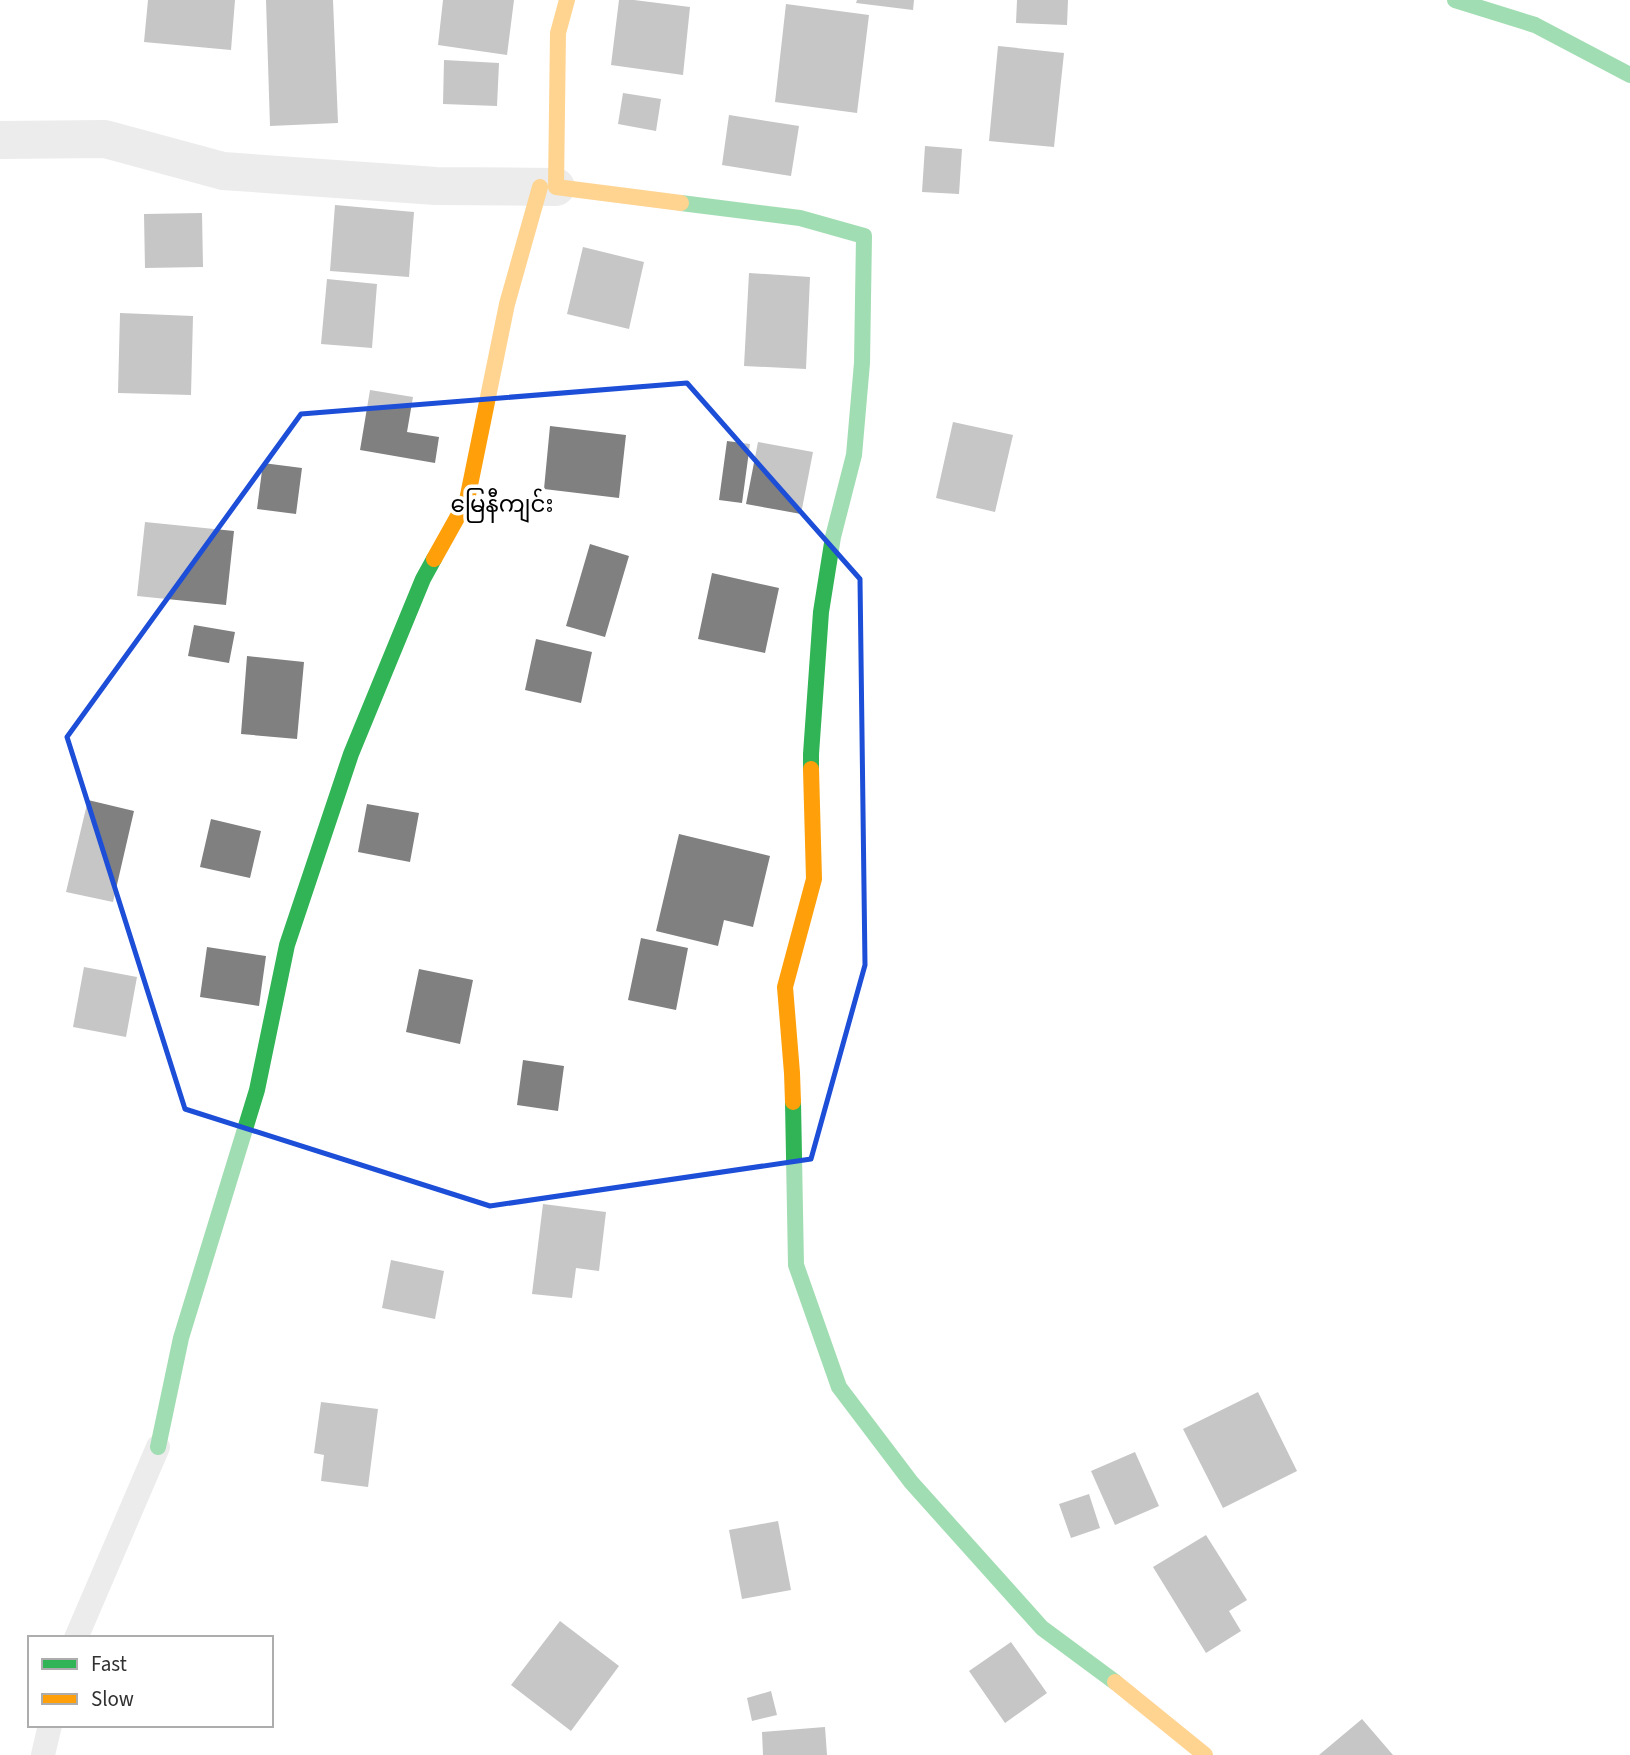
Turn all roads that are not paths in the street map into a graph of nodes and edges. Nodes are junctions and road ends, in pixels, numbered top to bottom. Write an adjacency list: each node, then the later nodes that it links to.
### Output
1 (567, 0): 5 (street)
2 (1455, 0): 3 (street)
3 (1630, 75)
4 (0, 140): 5 (street)
5 (548, 187): 6 (street); 10 (street)
6 (158, 1447): 7 (lane)
7 (77, 1636)
8 (50, 1727): 9 (lane)
9 (43, 1755)
10 (1205, 1755)

